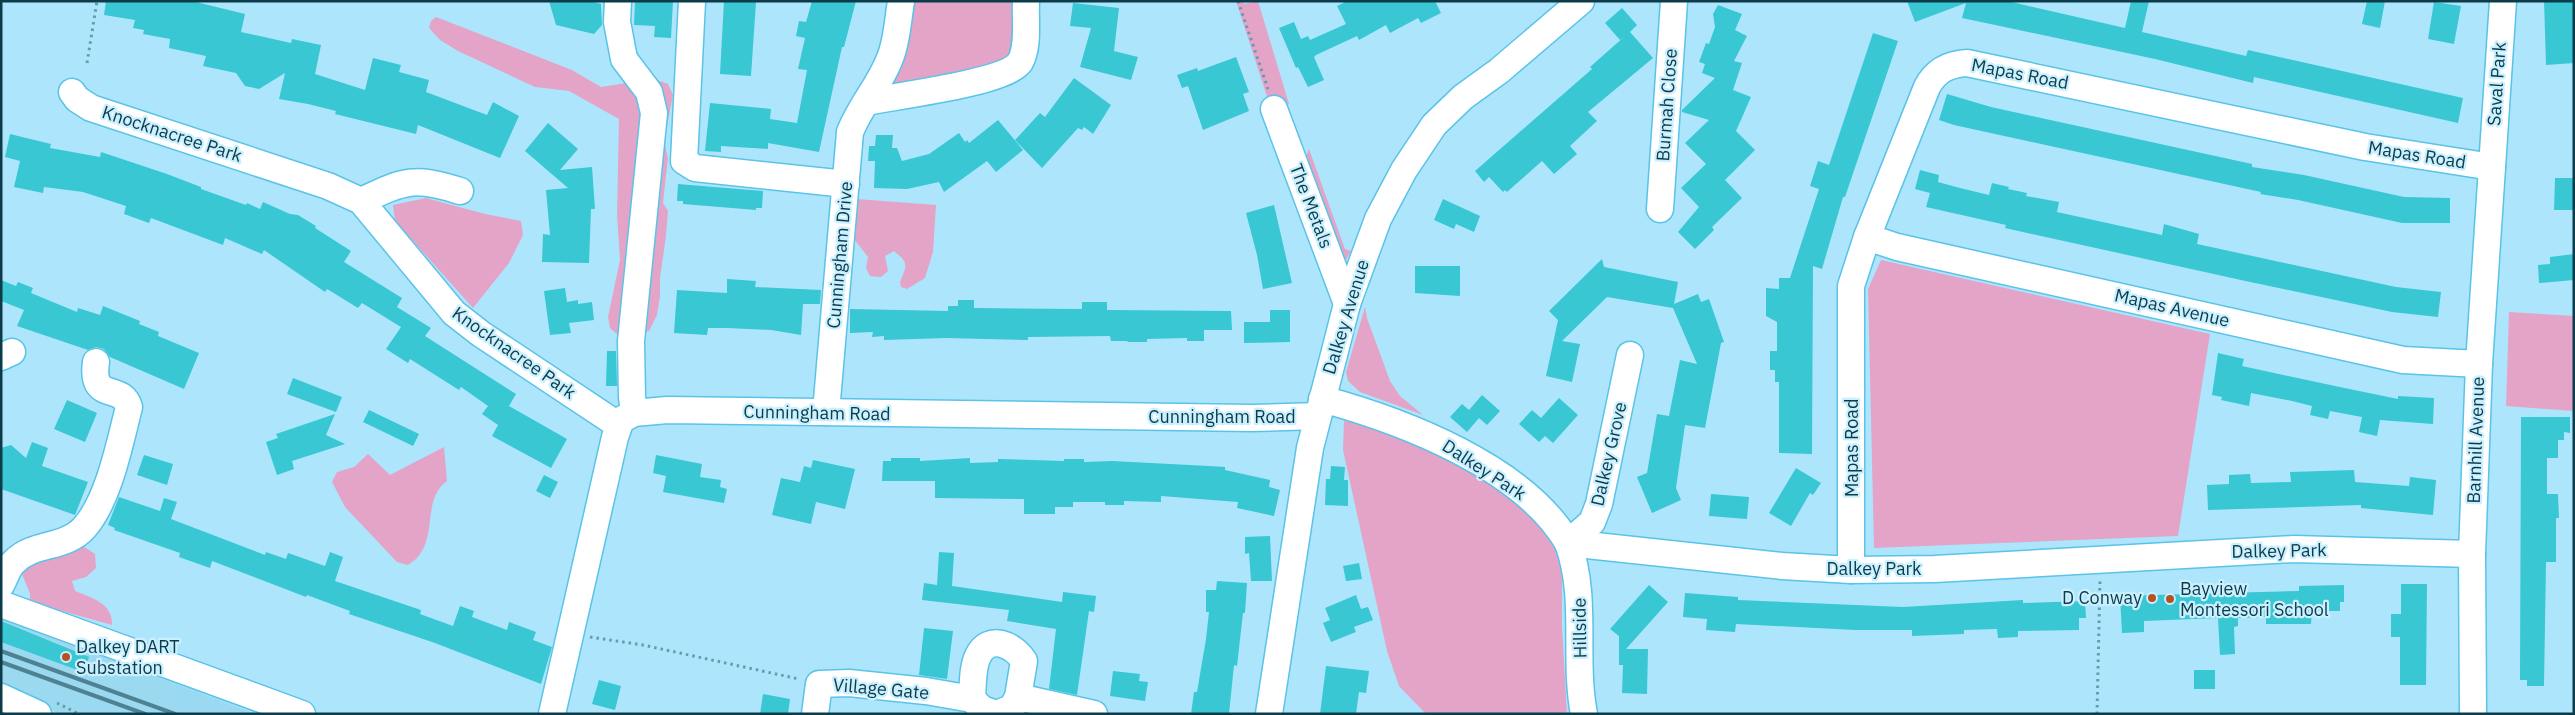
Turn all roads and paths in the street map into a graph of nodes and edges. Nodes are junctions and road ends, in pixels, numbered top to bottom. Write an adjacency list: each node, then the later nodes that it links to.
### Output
1 (97, 1): 10 (path)
2 (618, 1): 26 (street)
3 (692, 1): 15 (street)
4 (901, 1): 12 (street, Cunningham Drive)
5 (1026, 1): 12 (street)
6 (1238, 1): 13 (path)
7 (1581, 1): 20 (street, Dalkey Avenue)
8 (1674, 1): 18 (street, Burmah Close)
9 (2503, 1): 14 (street, Saval Park)
10 (87, 63)
11 (72, 92): 17 (street, Knocknacree Park)
12 (866, 102): 15 (street, Cunningham Drive)
13 (1274, 109): 20 (street, The Metals)
14 (2492, 168): 19 (street, Mapas Road); 23 (street, Barnhill Avenue)
15 (846, 184): 25 (street, Cunningham Drive)
16 (460, 191): 17 (street)
17 (361, 201): 26 (street, Knocknacree Park)
18 (1660, 209)
19 (1867, 237): 23 (street, Mapas Avenue); 30 (street, Mapas Road)
20 (1347, 304): 24 (street, Dalkey Avenue)
21 (1630, 356): 27 (street, Dalkey Grove)
22 (96, 362): 31 (street)
23 (2479, 364): 28 (street, Barnhill Avenue)
24 (1320, 408): 25 (street, Cunningham Road); 27 (street, Dalkey Park); 44 (street, Dalkey Avenue)
25 (826, 412): 26 (street, Cunningham Road)
26 (626, 419): 33 (street)
27 (1568, 543): 30 (street, Dalkey Park); 45 (street, Hillside)
28 (2472, 554): 29 (street, Dalkey Park); 47 (street, Barnhill Avenue)
29 (2100, 559): 30 (street, Dalkey Park); 46 (path)
30 (1851, 570)
31 (1, 585)
32 (1, 604): 39 (street)
33 (570, 634): 34 (path); 40 (street)
34 (820, 684): 37 (street, Village Gate); 41 (street, Village Gate)
35 (1, 697): 38 (street)
36 (1018, 697): 37 (street); 42 (street, Village Gate); 43 (street)
37 (972, 699): 42 (street, Village Gate)
38 (38, 714)
39 (302, 714)
40 (552, 714)
41 (815, 714)
42 (996, 714)
43 (1094, 714)
44 (1269, 714)
45 (1584, 714)
46 (2097, 714)
47 (2473, 714)

